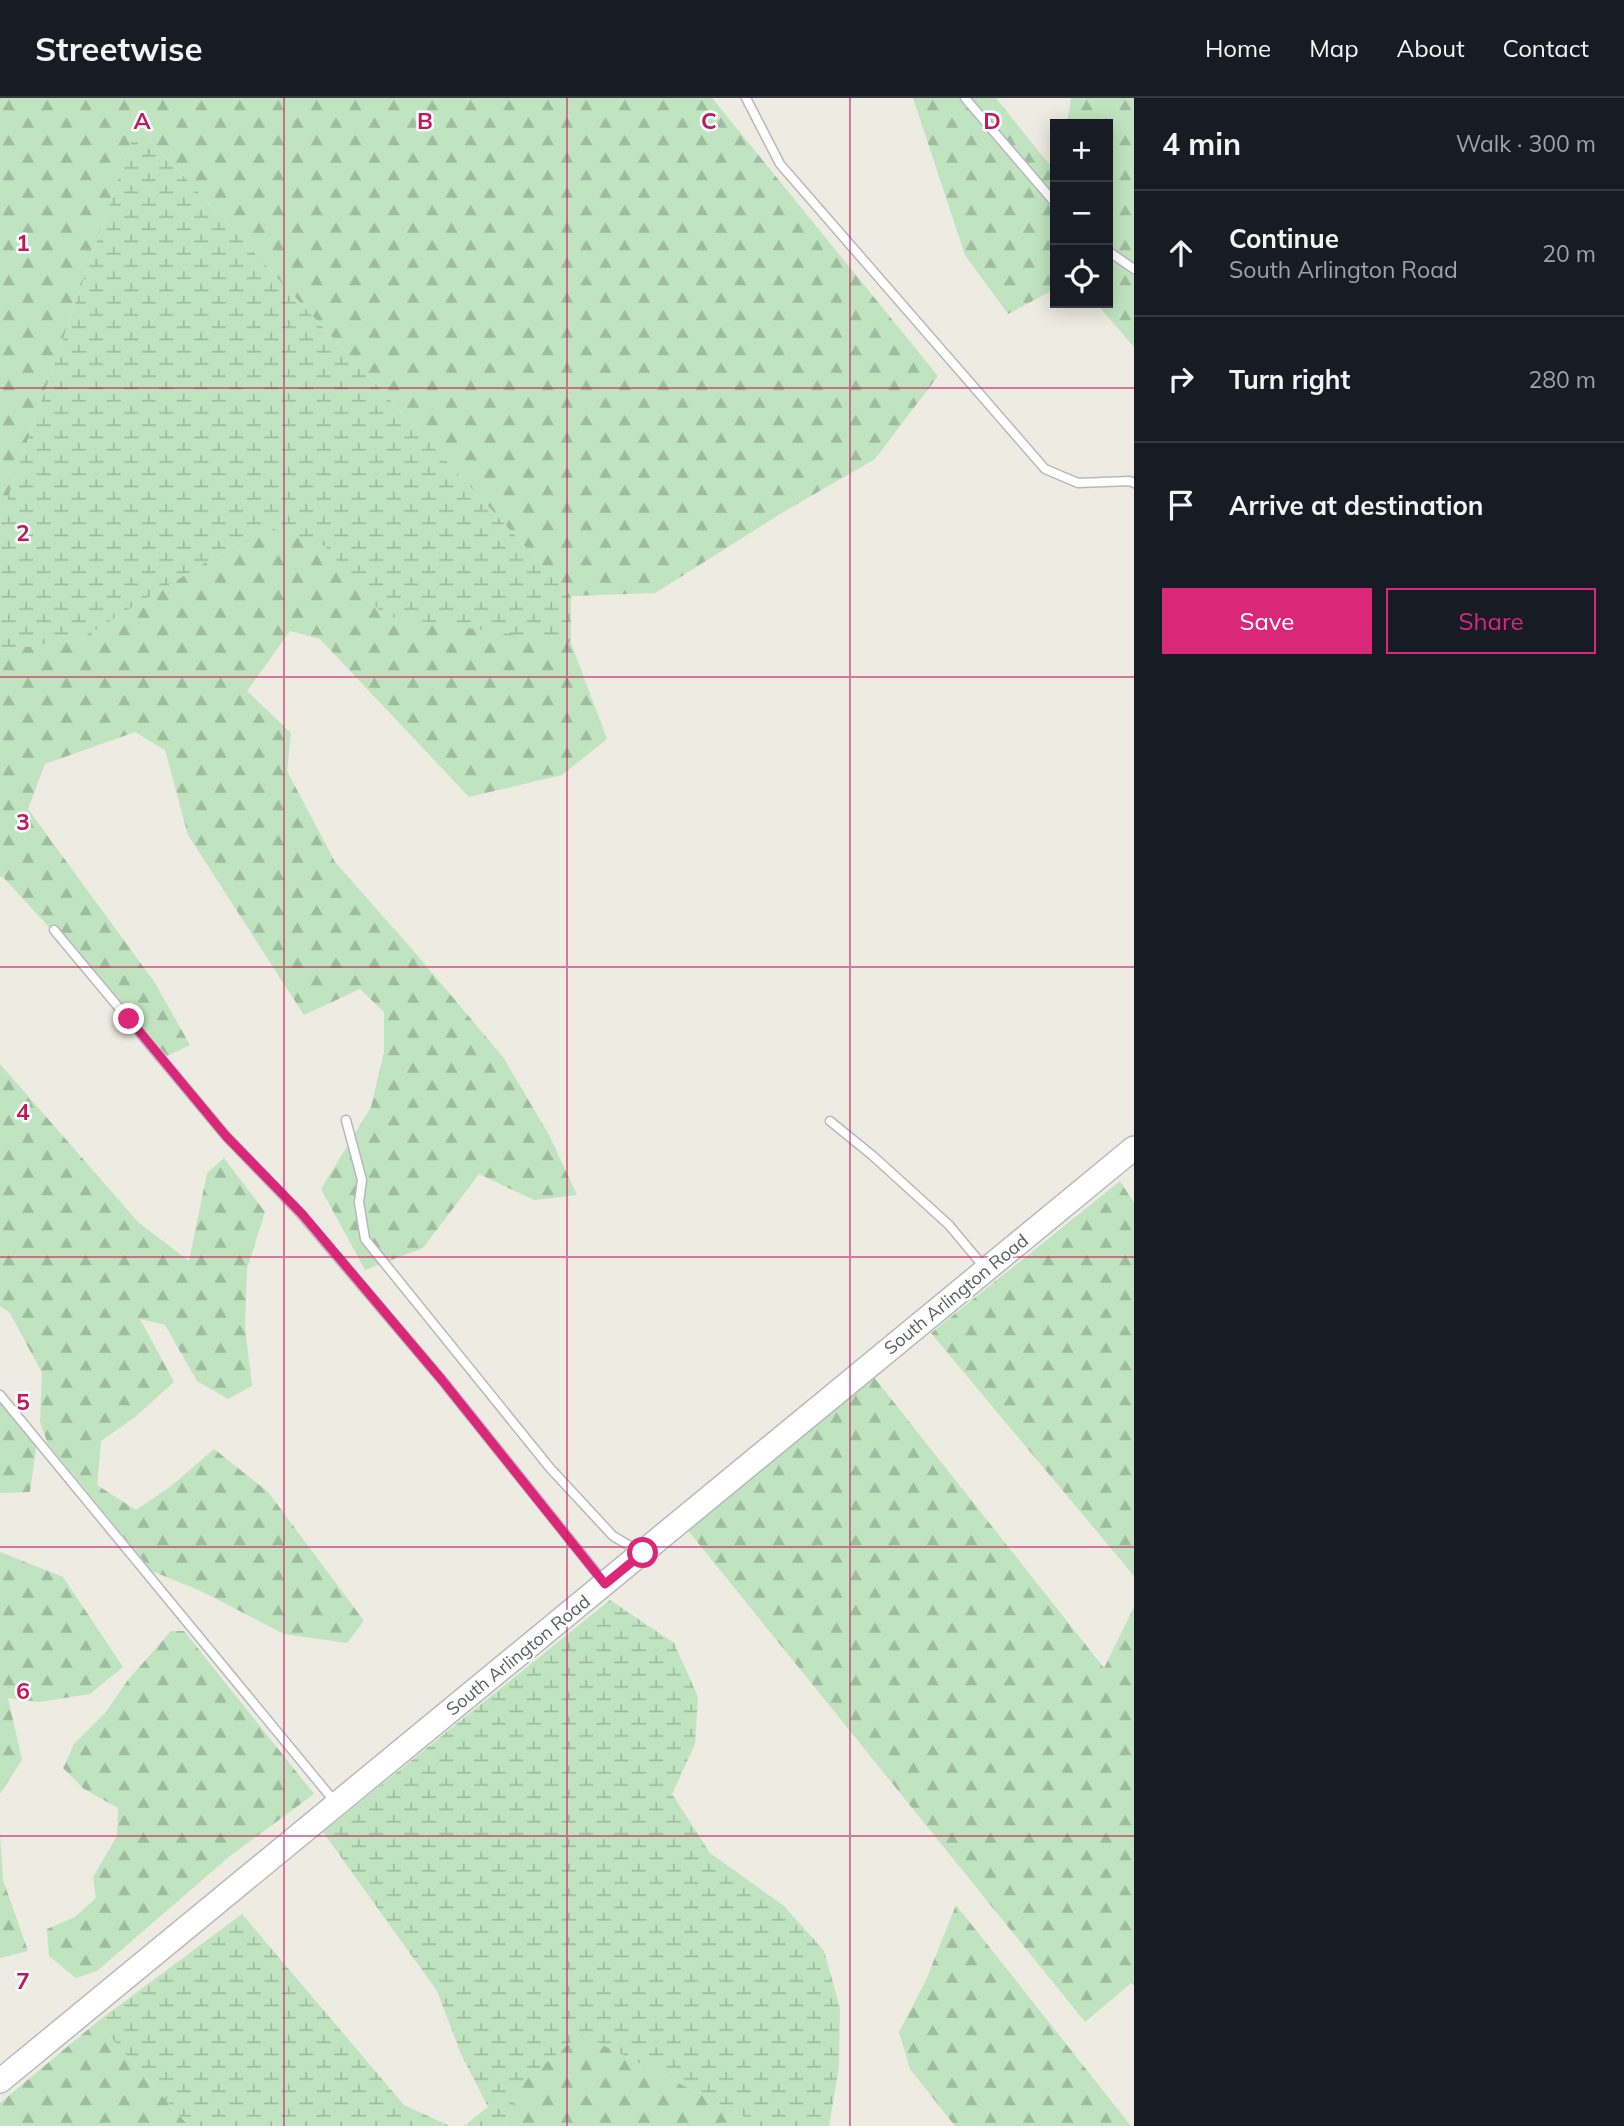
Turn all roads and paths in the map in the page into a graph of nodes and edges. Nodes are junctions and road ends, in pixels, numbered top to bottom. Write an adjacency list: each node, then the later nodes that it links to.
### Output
1 (746, 98): 6 (lane)
2 (965, 98): 3 (lane)
3 (1050, 197)
4 (1113, 254): 5 (lane)
5 (1134, 269)
6 (1134, 483)
7 (54, 930): 14 (lane)
8 (346, 1119): 13 (lane)
9 (830, 1121): 11 (lane)
10 (1134, 1148): 11 (street, South Arlington Road)
11 (986, 1269): 13 (street, South Arlington Road)
12 (0, 1395): 15 (lane)
13 (643, 1553): 14 (street, South Arlington Road)
14 (605, 1584): 15 (street, South Arlington Road)
15 (336, 1804): 16 (street, South Arlington Road)
16 (0, 2081)

